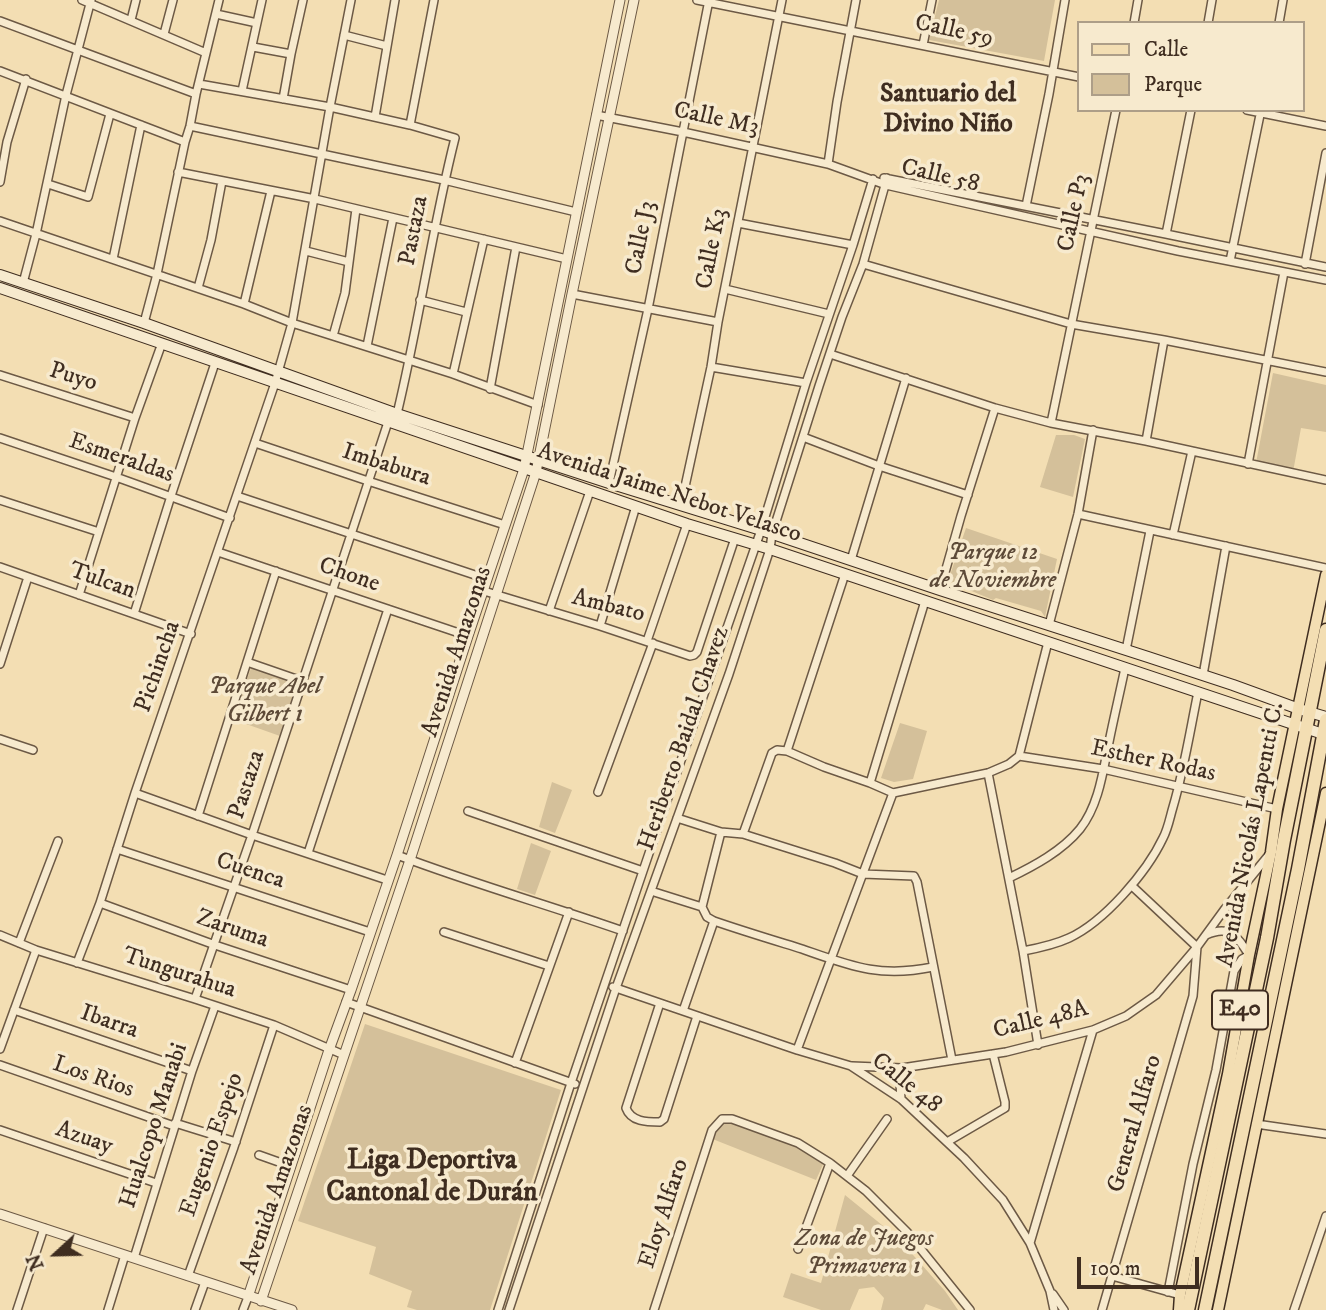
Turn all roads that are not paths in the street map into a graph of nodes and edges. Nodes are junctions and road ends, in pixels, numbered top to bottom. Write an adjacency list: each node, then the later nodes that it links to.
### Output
1 (82, 0): 21 (street)
2 (135, 0): 24 (street)
3 (173, 0): 31 (street)
4 (219, 0): 22 (street)
5 (262, 0): 29 (street)
6 (303, 0): 38 (street)
7 (351, 0): 32 (street, Pichincha)
8 (396, 0): 34 (street)
9 (434, 0): 57 (street)
10 (620, 0): 53 (street, Avenida Amazonas)
11 (634, 0): 55 (street, Avenida Amazonas)
12 (697, 0): 20 (street, Calle 59)
13 (782, 0): 23 (street, Calle K3)
14 (856, 0): 30 (street)
15 (932, 0): 33 (street)
16 (1065, 0): 40 (street)
17 (1138, 0): 26 (street)
18 (1212, 0): 27 (street)
19 (1283, 0): 28 (street)
20 (709, 1): 23 (street, Calle 59); 60 (street, Calle J3)
21 (91, 2): 24 (street); 36 (street)
22 (216, 14): 29 (street); 37 (street)
23 (779, 16): 30 (street, Calle 59); 63 (street, Calle K3)
24 (131, 20): 31 (street)
25 (0, 21): 36 (street)
26 (1134, 21)
27 (1208, 21)
28 (1279, 21)
29 (257, 23): 35 (street)
30 (850, 31): 33 (street, Calle 59); 66 (street)
31 (164, 34): 37 (street)
32 (344, 35): 34 (street); 48 (street, Pichincha)
33 (923, 45): 40 (street, Calle 59)
34 (387, 46): 54 (street)
35 (253, 47): 38 (street); 44 (street)
36 (79, 51): 45 (street); 46 (street)
37 (206, 53): 43 (street)
38 (290, 54): 47 (street)
39 (0, 71): 42 (street)
40 (1053, 71): 41 (street, Calle 59); 76 (street)
41 (1078, 76)
42 (26, 79): 46 (street); 61 (street)
43 (199, 84): 44 (street, Pastaza); 45 (street)
44 (242, 92): 47 (street, Pastaza)
45 (196, 94): 58 (street)
46 (66, 95): 52 (street); 73 (street)
47 (283, 99): 48 (street, Pastaza)
48 (330, 107): 54 (street, Pastaza); 65 (street, Pichincha)
49 (1116, 112): 80 (street, Calle P3)
50 (1191, 112): 86 (street)
51 (1261, 112): 59 (street); 90 (street)
52 (110, 114): 56 (street); 73 (street)
53 (596, 116): 55 (street, Calle M3); 78 (street, Avenida Amazonas)
54 (375, 117): 57 (street, Pastaza)
55 (609, 118): 60 (street, Calle M3); 107 (street, Avenida Amazonas)
56 (141, 125): 62 (street); 92 (street)
57 (410, 125): 68 (street, Pastaza)
58 (190, 126): 62 (street); 65 (street)
59 (1326, 126)
60 (683, 132): 63 (street, Calle M3); 110 (street, Calle J3)
61 (4, 142): 72 (street)
62 (185, 142): 67 (street)
63 (752, 147): 66 (street, Calle M3); 82 (street, Calle K3)
64 (1326, 153): 97 (street)
65 (323, 154): 68 (street); 75 (street, Pichincha)
66 (828, 164): 69 (street, Calle M3)
67 (178, 172): 70 (street); 100 (street)
68 (444, 180): 78 (street); 83 (street, Pastaza)
69 (873, 180): 71 (street, Calle 58); 88 (street, Heriberto Baidal Chavez)
70 (222, 181): 74 (street); 105 (street)
71 (887, 181): 76 (street, Calle 58); 84 (street, Calle 58); 96 (street, Heriberto Baidal Chavez)
72 (0, 183)
73 (48, 184): 85 (street)
74 (271, 191): 75 (street); 109 (street)
75 (315, 200): 77 (street); 91 (street, Pichincha)
76 (1026, 206): 80 (street, Calle 58)
77 (356, 209): 79 (street); 95 (street)
78 (576, 212): 93 (street, Avenida Amazonas)
79 (393, 218): 83 (street); 120 (street)
80 (1094, 219): 84 (street, Calle P3); 86 (street, Calle 58)
81 (0, 221): 85 (street)
82 (738, 223): 88 (street); 106 (street, Calle K3)
83 (436, 227): 87 (street); 108 (street, Pastaza)
84 (1092, 231): 94 (street, Calle 58); 116 (street, Calle P3)
85 (36, 234): 92 (street); 103 (street)
86 (1166, 234): 90 (street, Calle 58)
87 (484, 239): 89 (street); 111 (street)
88 (853, 245): 112 (street, Heriberto Baidal Chavez)
89 (516, 247): 93 (street); 133 (street)
90 (1233, 248): 94 (street); 97 (street, Calle 58)
91 (306, 251): 95 (street); 115 (street, Pichincha)
92 (113, 259): 100 (street)
93 (567, 259): 134 (street, Avenida Amazonas)
94 (1230, 261): 99 (street, Calle 58)
95 (349, 262): 117 (street)
96 (863, 264): 116 (street); 121 (street, Heriberto Baidal Chavez)
97 (1305, 264): 98 (street, Calle 58)
98 (1326, 267)
99 (1284, 272): 102 (street, Calle 58); 122 (street)
100 (157, 274): 105 (street); 114 (street)
101 (0, 275): 103 (main road, Avenida Jaime Nebot Velasco)
102 (1326, 281)
103 (23, 283): 114 (main road, Avenida Jaime Nebot Velasco)
104 (0, 288): 119 (main road, Avenida Jaime Nebot Velasco)
105 (198, 288): 109 (street)
106 (725, 289): 112 (street); 113 (street, Calle K3)
107 (572, 294): 110 (street); 146 (street, Avenida Amazonas)
108 (420, 300): 111 (street); 123 (street, Pastaza)
109 (244, 304): 115 (street)
110 (648, 309): 113 (street); 154 (street, Calle J3)
111 (467, 312): 128 (street)
112 (829, 314): 132 (street, Heriberto Baidal Chavez)
113 (718, 322): 125 (street, Calle K3)
114 (144, 323): 126 (main road, Avenida Jaime Nebot Velasco)
115 (292, 323): 117 (street); 126 (street, Pichincha)
116 (1071, 324): 118 (street); 139 (street, Calle P3)
117 (333, 336): 120 (street)
118 (1164, 340): 122 (street); 143 (street)
119 (162, 343): 124 (main road, Avenida Jaime Nebot Velasco); 137 (street)
120 (367, 346): 123 (street)
121 (830, 354): 130 (street); 142 (street, Heriberto Baidal Chavez)
122 (1269, 360): 127 (street); 147 (street)
123 (410, 361): 128 (street); 136 (street, Pastaza)
124 (215, 363): 131 (main road, Avenida Jaime Nebot Velasco); 157 (street)
125 (711, 367): 132 (street); 160 (street, Calle K3)
126 (279, 371): 131 (street, Pichincha); 136 (main road, Avenida Jaime Nebot Velasco)
127 (1326, 372)
128 (453, 374): 133 (street)
129 (0, 375): 137 (street, Puyo)
130 (906, 377): 135 (street); 148 (street)
131 (275, 383): 138 (main road, Avenida Jaime Nebot Velasco); 144 (street, Pichincha)
132 (806, 383): 166 (street, Heriberto Baidal Chavez)
133 (490, 389): 134 (street)
134 (538, 405): 146 (street, Avenida Amazonas)
135 (995, 408): 139 (street); 156 (street)
136 (397, 414): 146 (main road, Avenida Jaime Nebot Velasco)
137 (135, 418): 151 (street)
138 (388, 422): 149 (main road, Avenida Jaime Nebot Velasco); 153 (street, Pastaza)
139 (1051, 423): 140 (street)
140 (1093, 430): 143 (street); 162 (street)
141 (0, 438): 151 (street, Esmeraldas)
142 (803, 438): 148 (street); 170 (street, Heriberto Baidal Chavez)
143 (1146, 441): 145 (street)
144 (255, 443): 153 (street, Imbabura); 158 (street, Pichincha)
145 (1192, 451): 147 (street); 171 (street)
146 (533, 458): 149 (street, Avenida Amazonas); 150 (street, Avenida Amazonas); 154 (main road, Avenida Jaime Nebot Velasco)
147 (1248, 464): 152 (street)
148 (879, 466): 156 (street); 177 (street)
149 (524, 469): 150 (main road, Avenida Jaime Nebot Velasco); 165 (street, Avenida Amazonas)
150 (536, 472): 155 (main road, Avenida Jaime Nebot Velasco); 188 (street, Avenida Amazonas)
151 (116, 477): 157 (street, Esmeraldas); 168 (street)
152 (1326, 480)
153 (368, 481): 165 (street, Imbabura); 169 (street, Pastaza)
154 (609, 483): 160 (main road, Avenida Jaime Nebot Velasco)
155 (590, 491): 161 (main road, Avenida Jaime Nebot Velasco); 192 (street)
156 (968, 495): 186 (street)
157 (171, 496): 163 (street, Esmeraldas); 193 (street)
158 (237, 496): 163 (street, Pichincha); 169 (street)
159 (0, 500): 168 (street)
160 (681, 505): 166 (main road, Avenida Jaime Nebot Velasco)
161 (636, 506): 164 (main road, Avenida Jaime Nebot Velasco); 195 (street)
162 (1078, 514): 167 (street); 194 (street)
163 (230, 518): 176 (street, Pichincha)
164 (687, 524): 172 (main road, Avenida Jaime Nebot Velasco); 201 (street, Ambato)
165 (505, 525): 184 (street, Avenida Amazonas)
166 (761, 530): 170 (main road, Avenida Jaime Nebot Velasco); 173 (street, Heriberto Baidal Chavez)
167 (1150, 531): 171 (street); 203 (street)
168 (99, 532): 189 (street)
169 (351, 534): 184 (street); 185 (street, Pastaza)
170 (772, 534): 175 (street, Heriberto Baidal Chavez); 177 (main road, Avenida Jaime Nebot Velasco)
171 (1173, 535): 174 (street)
172 (736, 538): 173 (main road, Avenida Jaime Nebot Velasco); 201 (street)
173 (756, 545): 175 (main road, Avenida Jaime Nebot Velasco); 240 (street, Heriberto Baidal Chavez)
174 (1226, 546): 179 (street); 207 (street)
175 (770, 549): 181 (main road, Avenida Jaime Nebot Velasco); 229 (street, Heriberto Baidal Chavez)
176 (218, 552): 180 (street, Chone); 198 (street, Pichincha)
177 (850, 560): 186 (main road, Avenida Jaime Nebot Velasco)
178 (0, 567): 183 (street, Tulcan)
179 (1326, 569)
180 (276, 571): 185 (street, Chone); 204 (street)
181 (845, 574): 190 (main road, Avenida Jaime Nebot Velasco); 216 (street)
182 (1326, 575): 210 (main road, Avenida Nicolás Lapentti C. / E40)
183 (29, 577): 189 (street, Tulcan); 199 (street)
184 (487, 579): 187 (street, Avenida Amazonas)
185 (332, 590): 191 (street, Chone); 208 (street, Pastaza)
186 (940, 590): 194 (main road, Avenida Jaime Nebot Velasco)
187 (484, 591): 188 (street, Ambato); 200 (street, Avenida Amazonas)
188 (497, 594): 192 (street, Ambato); 239 (street, Avenida Amazonas)
189 (79, 595): 193 (street, Tulcan)
190 (925, 601): 202 (main road, Avenida Jaime Nebot Velasco); 220 (street)
191 (388, 609): 200 (street, Chone); 237 (street)
192 (549, 611): 195 (street, Ambato)
193 (134, 614): 198 (street, Tulcan)
194 (1049, 625): 203 (main road, Avenida Jaime Nebot Velasco)
195 (600, 626): 201 (street, Ambato)
196 (1326, 630): 210 (highway, Avenida Nicolás Lapentti C. / E40)
197 (0, 632): 199 (street)
198 (191, 634): 223 (street, Pichincha)
199 (9, 635): 205 (street)
200 (468, 636): 238 (street, Avenida Amazonas)
201 (650, 642): 222 (street)
202 (1048, 642): 206 (main road, Avenida Jaime Nebot Velasco); 217 (street)
203 (1126, 650): 207 (main road, Avenida Jaime Nebot Velasco)
204 (247, 662): 208 (street); 228 (street)
205 (0, 664)
206 (1125, 668): 209 (main road, Avenida Jaime Nebot Velasco); 218 (street)
207 (1203, 675): 210 (main road, Avenida Jaime Nebot Velasco)
208 (302, 681): 233 (street, Pastaza)
209 (1198, 692): 212 (main road, Avenida Jaime Nebot Velasco); 221 (street)
210 (1304, 711): 211 (main road, Avenida Jaime Nebot Velasco); 212 (highway, Avenida Nicolás Lapentti C. / E40)
211 (1326, 718): 213 (highway, Avenida Nicolás Lapentti C. / E40)
212 (1301, 727): 213 (main road, Avenida Jaime Nebot Velasco); 226 (main road, Avenida Nicolás Lapentti C. / E40); 294 (highway, Avenida Nicolás Lapentti C. / E40)
213 (1325, 734): 321 (highway, Avenida Nicolás Lapentti C. / E40)
214 (0, 739): 215 (street)
215 (33, 750)
216 (787, 751): 220 (street); 232 (street)
217 (1019, 756): 218 (street, Esther Rodas); 219 (street)
218 (1103, 769): 221 (street, Esther Rodas); 242 (street)
219 (988, 773): 224 (street); 242 (street)
220 (870, 783): 224 (street)
221 (1179, 787): 226 (street, Esther Rodas); 244 (street)
222 (598, 792)
223 (135, 793): 228 (street); 235 (street, Pichincha)
224 (893, 793): 241 (street)
225 (1326, 793): 231 (main road, E40)
226 (1278, 809): 236 (main road, Avenida Nicolás Lapentti C. / E40)
227 (468, 811): 240 (street)
228 (198, 816): 233 (street)
229 (677, 818): 230 (street); 246 (street, Heriberto Baidal Chavez)
230 (721, 832): 232 (street); 248 (street)
231 (1322, 832): 296 (main road, E40)
232 (743, 834): 241 (street)
233 (252, 835): 237 (street); 245 (street, Pastaza)
234 (58, 841): 256 (street)
235 (117, 849): 245 (street, Cuenca); 247 (street, Pichincha)
236 (1271, 852): 255 (street, Calle 48A); 261 (main road, Avenida Nicolás Lapentti C. / E40)
237 (308, 853): 243 (street)
238 (397, 855): 239 (street); 243 (street, Avenida Amazonas)
239 (410, 860): 249 (street); 273 (street, Avenida Amazonas)
240 (643, 871): 251 (street, Heriberto Baidal Chavez)
241 (863, 874): 262 (street); 265 (street)
242 (1009, 878): 260 (street)
243 (387, 880): 252 (street, Avenida Amazonas)
244 (1132, 886): 258 (street); 260 (street)
245 (235, 887): 252 (street, Cuenca); 257 (street, Pastaza)
246 (651, 891): 248 (street); 267 (street, Heriberto Baidal Chavez)
247 (100, 903): 257 (street, Zaruma); 263 (street, Pichincha)
248 (702, 907): 250 (street)
249 (569, 912): 251 (street); 264 (street)
250 (714, 921): 262 (street); 275 (street)
251 (623, 931): 266 (street, Heriberto Baidal Chavez)
252 (370, 932): 268 (street, Avenida Amazonas)
253 (444, 932): 264 (street)
254 (0, 935): 256 (street, Tungurahua)
255 (1206, 936): 258 (street, Calle 48A); 261 (street)
256 (19, 943): 259 (street, Tungurahua)
257 (215, 945): 268 (street, Zaruma); 269 (street, Pastaza)
258 (1197, 947): 278 (street, Calle 48A); 314 (street, General Alfaro)
259 (36, 950): 263 (street, Tungurahua); 274 (street)
260 (1023, 951): 279 (street)
261 (1249, 955): 294 (main road, Avenida Nicolás Lapentti C. / E40); 317 (street)
262 (830, 960): 265 (street); 282 (street)
263 (77, 963): 269 (street, Tungurahua)
264 (549, 966): 286 (street)
265 (933, 967): 285 (street)
266 (605, 984): 267 (street, Calle 48); 291 (street, Heriberto Baidal Chavez)
267 (616, 988): 271 (street, Calle 48); 292 (street, Heriberto Baidal Chavez)
268 (351, 990): 270 (street, Avenida Amazonas)
269 (195, 999): 272 (street, Tungurahua)
270 (346, 1003): 273 (street); 281 (street, Avenida Amazonas)
271 (660, 1003): 275 (street, Calle 48); 276 (street)
272 (215, 1006): 277 (street, Tungurahua); 290 (street, Hualcopo Manabi)
273 (360, 1008): 284 (street, Avenida Amazonas); 286 (street)
274 (14, 1010): 280 (street); 290 (street, Ibarra)
275 (683, 1011): 276 (street, Calle 48)
276 (697, 1016): 282 (street, Calle 48)
277 (274, 1025): 281 (street, Tungurahua); 300 (street, Eugenio Espejo)
278 (1093, 1030): 279 (street, Calle 48A); 310 (street)
279 (1038, 1045): 283 (street, Calle 48A)
280 (0, 1049)
281 (329, 1050): 284 (street, Tungurahua); 304 (street, Avenida Amazonas)
282 (797, 1050): 288 (street, Calle 48)
283 (993, 1054): 285 (street, Calle 48A); 301 (street)
284 (344, 1055): 320 (street, Avenida Amazonas)
285 (951, 1060): 289 (street, Calle 48A)
286 (515, 1063): 291 (street)
287 (0, 1065): 297 (street, Los Rios)
288 (851, 1066): 289 (street, Calle 48A); 293 (street, Calle 48)
289 (902, 1068): 293 (street)
290 (192, 1071): 297 (street, Hualcopo Manabi)
291 (571, 1083): 292 (street); 327 (street, Heriberto Baidal Chavez)
292 (582, 1087): 328 (street, Heriberto Baidal Chavez)
293 (901, 1099): 301 (street, Calle 48)
294 (1226, 1108): 318 (main road, Avenida Nicolás Lapentti C. / E40); 321 (highway, Avenida Nicolás Lapentti C. / E40)
295 (887, 1119): 305 (street)
296 (1256, 1124): 299 (street); 334 (main road, E40)
297 (175, 1125): 300 (street, Los Rios); 306 (street, Hualcopo Manabi)
298 (0, 1130): 306 (street, Azuay)
299 (1326, 1134)
300 (236, 1142): 313 (street, Eugenio Espejo)
301 (947, 1142): 310 (street, Calle 48)
302 (259, 1155): 304 (street)
303 (830, 1163): 305 (street); 311 (street); 329 (street, Eloy Alfaro)
304 (290, 1166): 319 (street, Avenida Amazonas)
305 (847, 1176): 330 (street)
306 (156, 1183): 312 (street, Hualcopo Manabi)
307 (0, 1214): 309 (street)
308 (1326, 1216): 335 (street)
309 (44, 1228): 312 (street); 322 (street)
310 (1030, 1242): 316 (street, Calle 48)
311 (798, 1249)
312 (129, 1257): 313 (street); 323 (street, Hualcopo Manabi)
313 (188, 1276): 315 (street)
314 (1112, 1276): 317 (street); 333 (street, General Alfaro)
315 (205, 1282): 319 (street); 324 (street)
316 (1050, 1290): 331 (street, Calle 48); 332 (street)
317 (1168, 1292): 318 (street)
318 (1180, 1295): 321 (main road, Avenida Nicolás Lapentti C. / E40)
319 (248, 1297): 320 (street); 325 (street)
320 (261, 1301): 326 (street)
321 (1193, 1309)
322 (17, 1310)
323 (108, 1310)
324 (195, 1310)
325 (243, 1310)
326 (292, 1310)
327 (498, 1310)
328 (509, 1310)
329 (654, 1310)
330 (970, 1310)
331 (1054, 1310)
332 (1064, 1310)
333 (1102, 1310)
334 (1218, 1310)
335 (1294, 1310)

